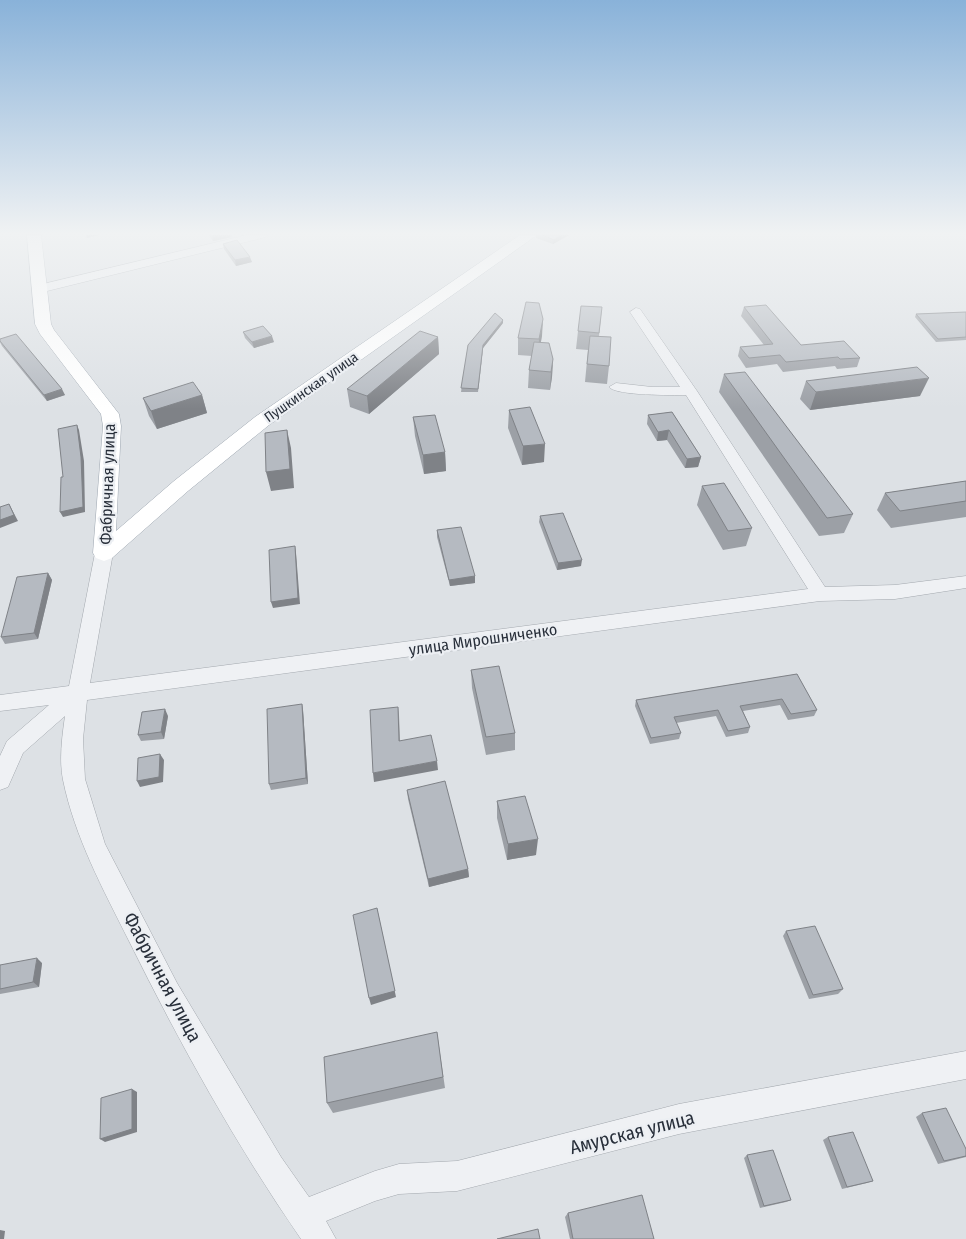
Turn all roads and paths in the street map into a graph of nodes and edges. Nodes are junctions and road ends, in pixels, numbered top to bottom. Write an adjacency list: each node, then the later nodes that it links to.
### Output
1 (39, 293): 6 (main road, Фабричная улица)
2 (447, 293): 6 (main road, Пушкинская улица)
3 (636, 312): 5 (street)
4 (616, 387): 5 (street)
5 (690, 390): 8 (street)
6 (104, 553): 9 (street, Фабричная улица)
7 (966, 582): 8 (street, улица Мирошниченко)
8 (820, 594): 9 (street, улица Мирошниченко)
9 (78, 692): 10 (street, улица Мирошниченко); 11 (street); 13 (street, Фабричная улица)
10 (0, 703)
11 (0, 780)
12 (966, 1065): 13 (street, Амурская улица)
13 (303, 1215): 14 (street, Фабричная улица)
14 (320, 1239)

